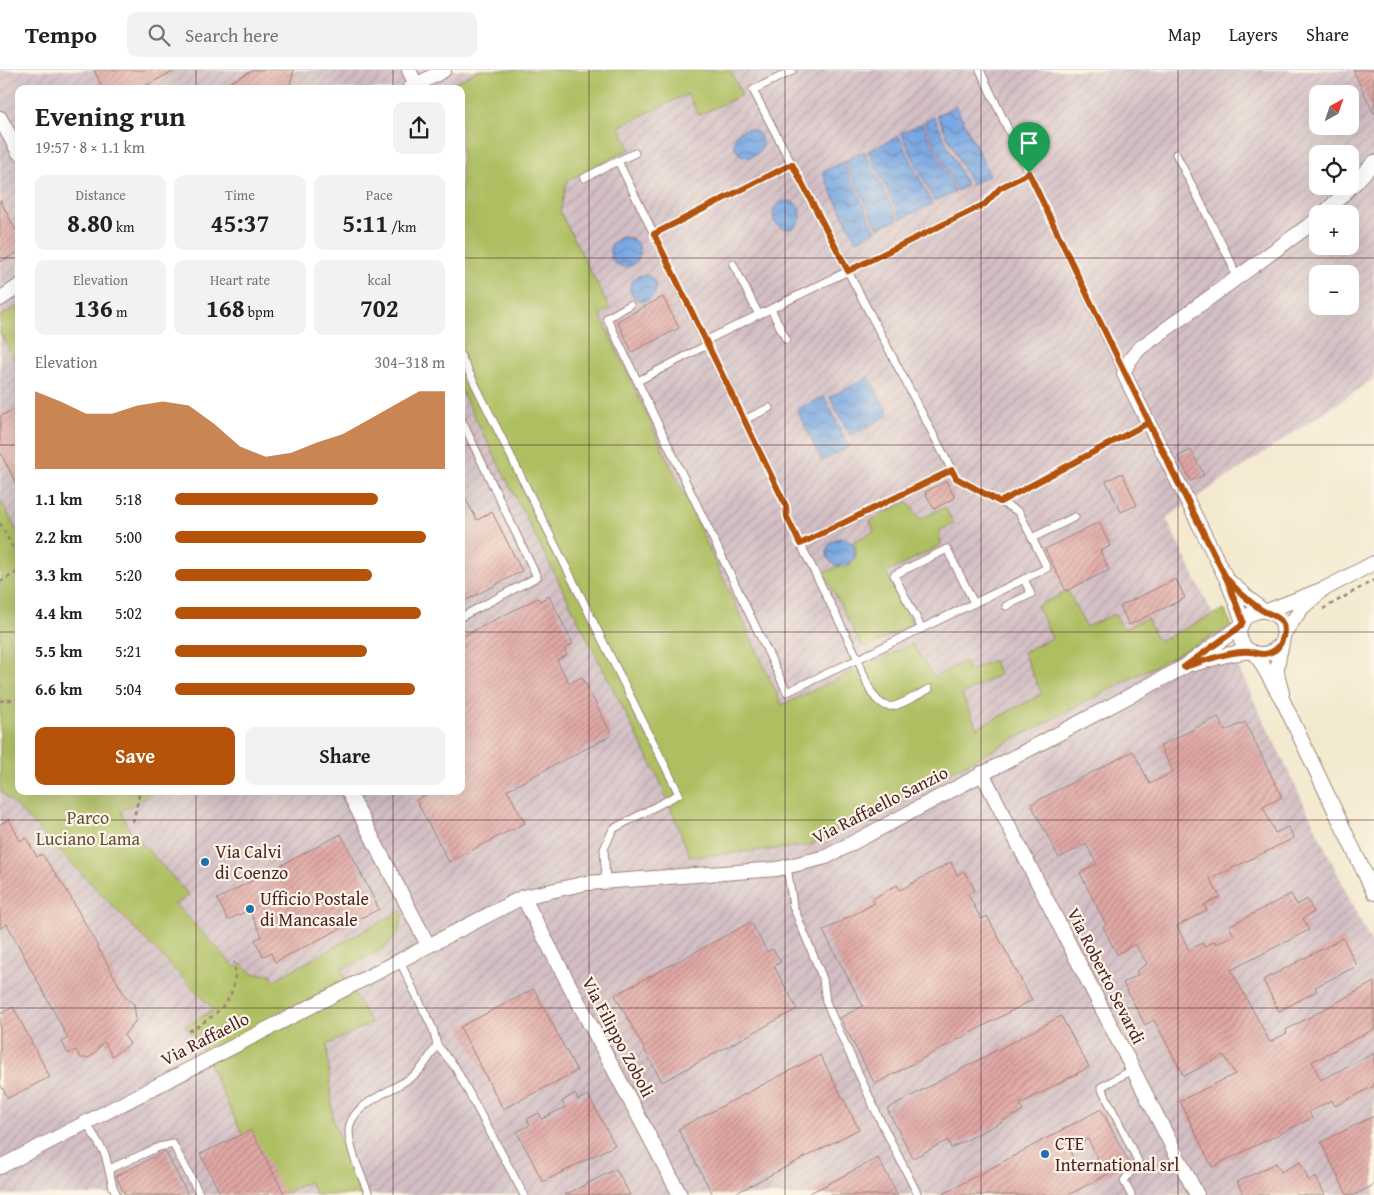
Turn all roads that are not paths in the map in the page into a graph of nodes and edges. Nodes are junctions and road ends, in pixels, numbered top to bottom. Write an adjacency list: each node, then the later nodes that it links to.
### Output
1 (409, 70): 5 (street)
2 (444, 70): 6 (street)
3 (980, 70): 14 (lane)
4 (792, 71): 13 (lane)
5 (413, 85)
6 (417, 85)
7 (0, 118): 8 (street)
8 (15, 146)
9 (634, 153): 11 (lane)
10 (1176, 154): 21 (lane)
11 (618, 162): 15 (lane); 18 (lane)
12 (1374, 162): 16 (street)
13 (792, 164): 18 (lane); 20 (lane)
14 (1029, 173): 20 (lane); 31 (lane)
15 (584, 178)
16 (1332, 205)
17 (1309, 226): 21 (street)
18 (654, 234): 29 (lane)
19 (733, 264): 27 (lane)
20 (848, 271): 26 (lane); 37 (lane)
21 (1236, 280): 31 (street)
22 (15, 289): 24 (street)
23 (15, 295): 24 (street)
24 (0, 300)
25 (630, 305): 32 (lane)
26 (771, 309): 27 (lane); 28 (lane)
27 (759, 315): 29 (lane)
28 (786, 339)
29 (706, 343): 32 (lane); 34 (lane)
30 (465, 364): 61 (lane)
31 (1124, 374): 35 (street)
32 (638, 381): 54 (lane)
33 (769, 408): 34 (lane)
34 (744, 420): 41 (lane)
35 (1148, 423): 38 (lane); 44 (street)
36 (465, 427): 49 (lane)
37 (952, 470): 38 (lane); 41 (lane)
38 (1000, 502): 40 (lane)
39 (1075, 517): 40 (lane)
40 (1032, 538): 43 (lane)
41 (800, 544): 54 (lane)
42 (1374, 563): 45 (street, Via Raffaello Sanzio)
43 (1024, 579): 46 (lane); 47 (lane)
44 (1227, 580): 48 (street); 50 (street)
45 (1326, 588): 48 (street, Via Raffaello Sanzio); 52 (street, Via Raffaello Sanzio)
46 (974, 603): 51 (lane); 51 (lane)
47 (1006, 606)
48 (1264, 611): 50 (street, Via Raffaello Sanzio); 52 (street)
49 (465, 615)
50 (1242, 623): 53 (street); 55 (street, Via Raffaello Sanzio)
51 (922, 629): 54 (lane)
52 (1282, 640): 53 (street, Via Raffaello Sanzio); 57 (street)
53 (1253, 653): 55 (street, Via Raffaello Sanzio); 57 (street)
54 (858, 659): 56 (lane)
55 (1184, 667): 58 (street, Via Raffaello Sanzio)
56 (929, 689)
57 (1284, 703): 62 (street)
58 (982, 773): 60 (street, Via Raffaello Sanzio); 67 (street, Via Roberto Sevardi)
59 (350, 795): 64 (street)
60 (787, 867): 61 (street, Via Raffaello Sanzio); 76 (lane)
61 (606, 881): 63 (street, Via Raffaello Sanzio)
62 (1374, 893)
63 (523, 897): 64 (street, Via Raffaello Sanzio); 75 (street, Via Filippo Zoboli)
64 (428, 945): 65 (street, Via Raffaello)
65 (399, 960): 66 (lane); 68 (street, Via Raffaello)
66 (437, 1045): 73 (lane); 74 (lane)
67 (1132, 1070): 77 (lane); 78 (street, Via Roberto Sevardi)
68 (86, 1122): 69 (street, Via Raffaello); 70 (lane)
69 (0, 1167)
70 (109, 1169): 71 (lane); 72 (lane)
71 (117, 1195)
72 (200, 1195)
73 (369, 1195)
74 (524, 1195)
75 (680, 1195)
76 (918, 1195)
77 (1131, 1195)
78 (1197, 1195)

